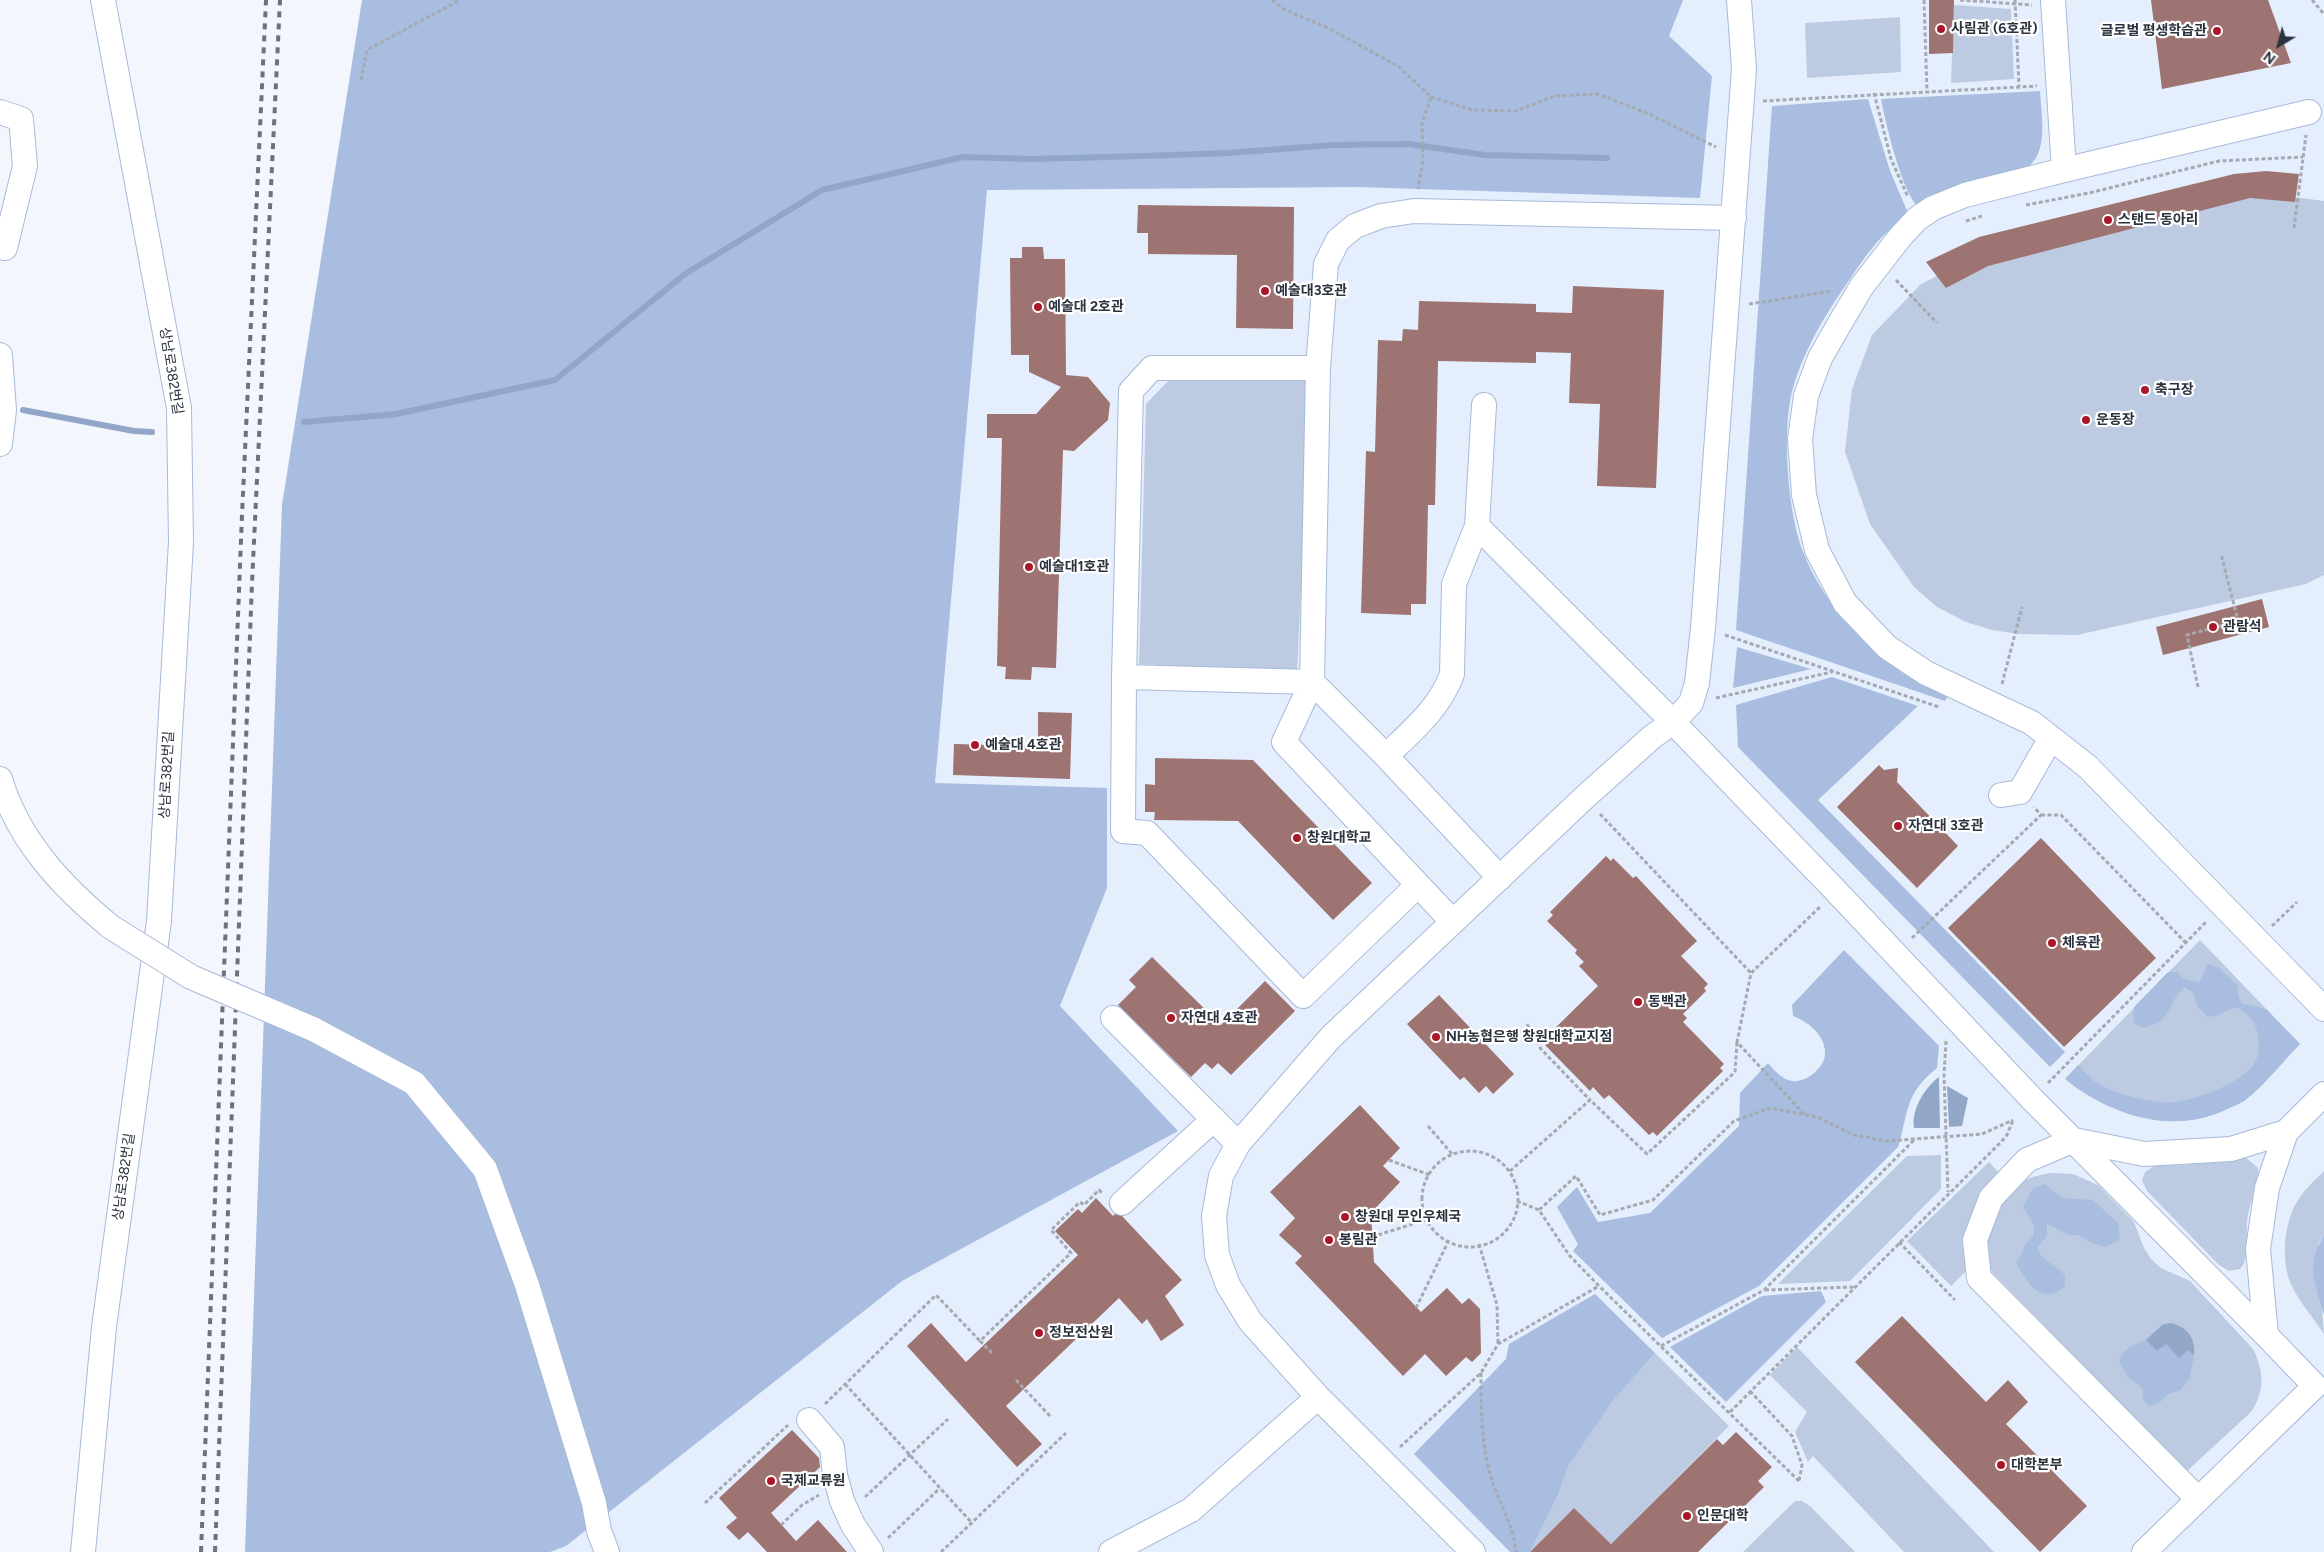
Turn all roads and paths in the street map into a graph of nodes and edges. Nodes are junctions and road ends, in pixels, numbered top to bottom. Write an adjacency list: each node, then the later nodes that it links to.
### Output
1 (103, 0): 129 (street, 상남로382번길)
2 (460, 0): 11 (path)
3 (1272, 0): 16 (path)
4 (1739, 0): 17 (street)
5 (1924, 0): 14 (path)
6 (1960, 0): 8 (path)
7 (2312, 0): 10 (path)
8 (2015, 2): 9 (path); 13 (path)
9 (2053, 3): 12 (street)
10 (2324, 14)
11 (361, 80)
12 (2060, 85): 13 (path); 23 (street)
13 (2019, 86): 14 (path)
14 (1927, 91): 15 (path)
15 (1874, 94): 17 (path); 29 (path)
16 (1430, 97): 21 (path); 26 (path)
17 (1741, 102): 21 (street)
18 (0, 112): 22 (street)
19 (2309, 112): 20 (path); 23 (street)
20 (2303, 157): 25 (path); 31 (path)
21 (1738, 158): 28 (street)
22 (25, 166): 24 (street); 32 (street)
23 (2064, 170): 29 (street)
24 (0, 195)
25 (2022, 206)
26 (1414, 211): 28 (street); 38 (street)
27 (1985, 215): 30 (path)
28 (1734, 218): 35 (street)
29 (1917, 219): 33 (street)
30 (1959, 224)
31 (2294, 228)
32 (2, 249)
33 (1880, 262): 34 (street); 36 (path)
34 (1862, 286): 35 (path); 50 (street)
35 (1727, 307): 45 (street)
36 (1937, 323)
37 (0, 355): 39 (street)
38 (1318, 368): 47 (street); 48 (street)
39 (2, 402): 41 (street)
40 (1484, 405): 42 (street)
41 (0, 444)
42 (1477, 526): 53 (street); 55 (street)
43 (2221, 554): 49 (path)
44 (2022, 607): 52 (path)
45 (1703, 628): 46 (path); 51 (street)
46 (1834, 671): 50 (path); 51 (path)
47 (1124, 676): 48 (street); 61 (street)
48 (1312, 682): 55 (street); 61 (street)
49 (2198, 687)
50 (1963, 691): 52 (street)
51 (1691, 703): 53 (street)
52 (1996, 706): 54 (street)
53 (1673, 722): 58 (street); 68 (street)
54 (2051, 738): 57 (street); 64 (street)
55 (1386, 756): 60 (street)
56 (0, 779): 130 (street, bridge)
57 (2010, 794): 59 (path)
58 (1585, 797): 60 (street); 69 (path)
59 (2041, 815): 67 (path); 68 (path)
60 (1500, 878): 65 (street)
61 (1418, 885): 65 (street)
62 (1825, 902): 69 (path)
63 (2297, 902): 66 (path)
64 (2222, 905): 66 (street); 67 (path)
65 (1453, 922): 85 (street)
66 (2258, 941): 70 (street)
67 (2186, 942): 75 (path)
68 (1896, 954): 71 (street)
69 (1751, 973): 74 (path)
70 (2324, 1009)
71 (1948, 1010): 82 (path); 84 (street)
72 (1113, 1018): 79 (street)
73 (1527, 1024): 77 (path)
74 (1737, 1042): 77 (path); 78 (path)
75 (2046, 1085)
76 (2324, 1094): 81 (street)
77 (1590, 1100): 88 (path)
78 (1804, 1114): 83 (path); 93 (path)
79 (1214, 1119): 85 (street); 91 (street)
80 (1428, 1126): 86 (path)
81 (2286, 1132): 84 (street); 104 (street)
82 (1946, 1137): 83 (path); 90 (path); 90 (path)
83 (1915, 1139): 101 (path)
84 (2074, 1140): 104 (street); 123 (street)
85 (1238, 1144): 113 (street)
86 (1453, 1155): 88 (path); 89 (path)
87 (1389, 1160): 89 (path)
88 (1510, 1170): 92 (path)
89 (1430, 1175): 94 (path)
90 (1948, 1193): 97 (path)
91 (1114, 1200): 105 (path)
92 (1517, 1201): 93 (path); 98 (path)
93 (1539, 1210): 99 (path)
94 (1428, 1219): 95 (path); 96 (path)
95 (1372, 1237)
96 (1449, 1240): 98 (path); 103 (path)
97 (1899, 1242): 100 (path); 102 (path)
98 (1479, 1244): 106 (path)
99 (1599, 1286): 106 (path); 107 (path)
100 (1855, 1286): 101 (path); 112 (path)
101 (1764, 1290): 107 (path)
102 (1955, 1300)
103 (1416, 1308)
104 (2266, 1335): 123 (street)
105 (980, 1340): 108 (path); 111 (path)
106 (1498, 1344): 109 (path)
107 (1661, 1346): 114 (path)
108 (992, 1353)
109 (1481, 1373): 120 (path); 134 (path)
110 (1016, 1380): 115 (path)
111 (845, 1384): 117 (path); 119 (path)
112 (1750, 1391): 114 (path); 114 (path)
113 (1318, 1397): 120 (street); 132 (street)
114 (1730, 1412)
115 (1050, 1416)
116 (948, 1419): 119 (path)
117 (808, 1420): 122 (street); 124 (path)
118 (1066, 1433): 126 (path)
119 (910, 1455): 121 (path); 125 (path)
120 (1383, 1462): 133 (street)
121 (940, 1488): 126 (path); 128 (path)
122 (839, 1489): 125 (street); 127 (path)
123 (2198, 1499): 135 (street)
124 (705, 1503)
125 (848, 1513): 128 (street)
126 (972, 1523): 131 (path)
127 (781, 1525)
128 (879, 1546)
129 (83, 1552)
130 (607, 1552)
131 (941, 1552)
132 (1111, 1552)
133 (1473, 1552)
134 (1516, 1552)
135 (2144, 1552)

